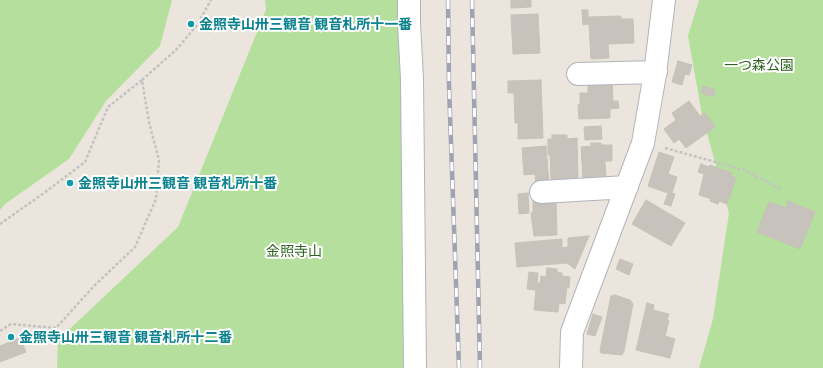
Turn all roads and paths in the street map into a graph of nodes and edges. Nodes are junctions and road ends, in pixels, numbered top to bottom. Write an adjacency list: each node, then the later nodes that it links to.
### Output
1 (211, 0): 6 (path)
2 (409, 0): 13 (street)
3 (664, 0): 4 (street)
4 (656, 72): 5 (street); 7 (street)
5 (578, 74)
6 (142, 80): 11 (path); 12 (path)
7 (643, 142): 8 (street); 9 (path)
8 (627, 187): 10 (street); 14 (street)
9 (780, 189)
10 (541, 192)
11 (0, 224)
12 (0, 332)
13 (415, 368)
14 (571, 368)

